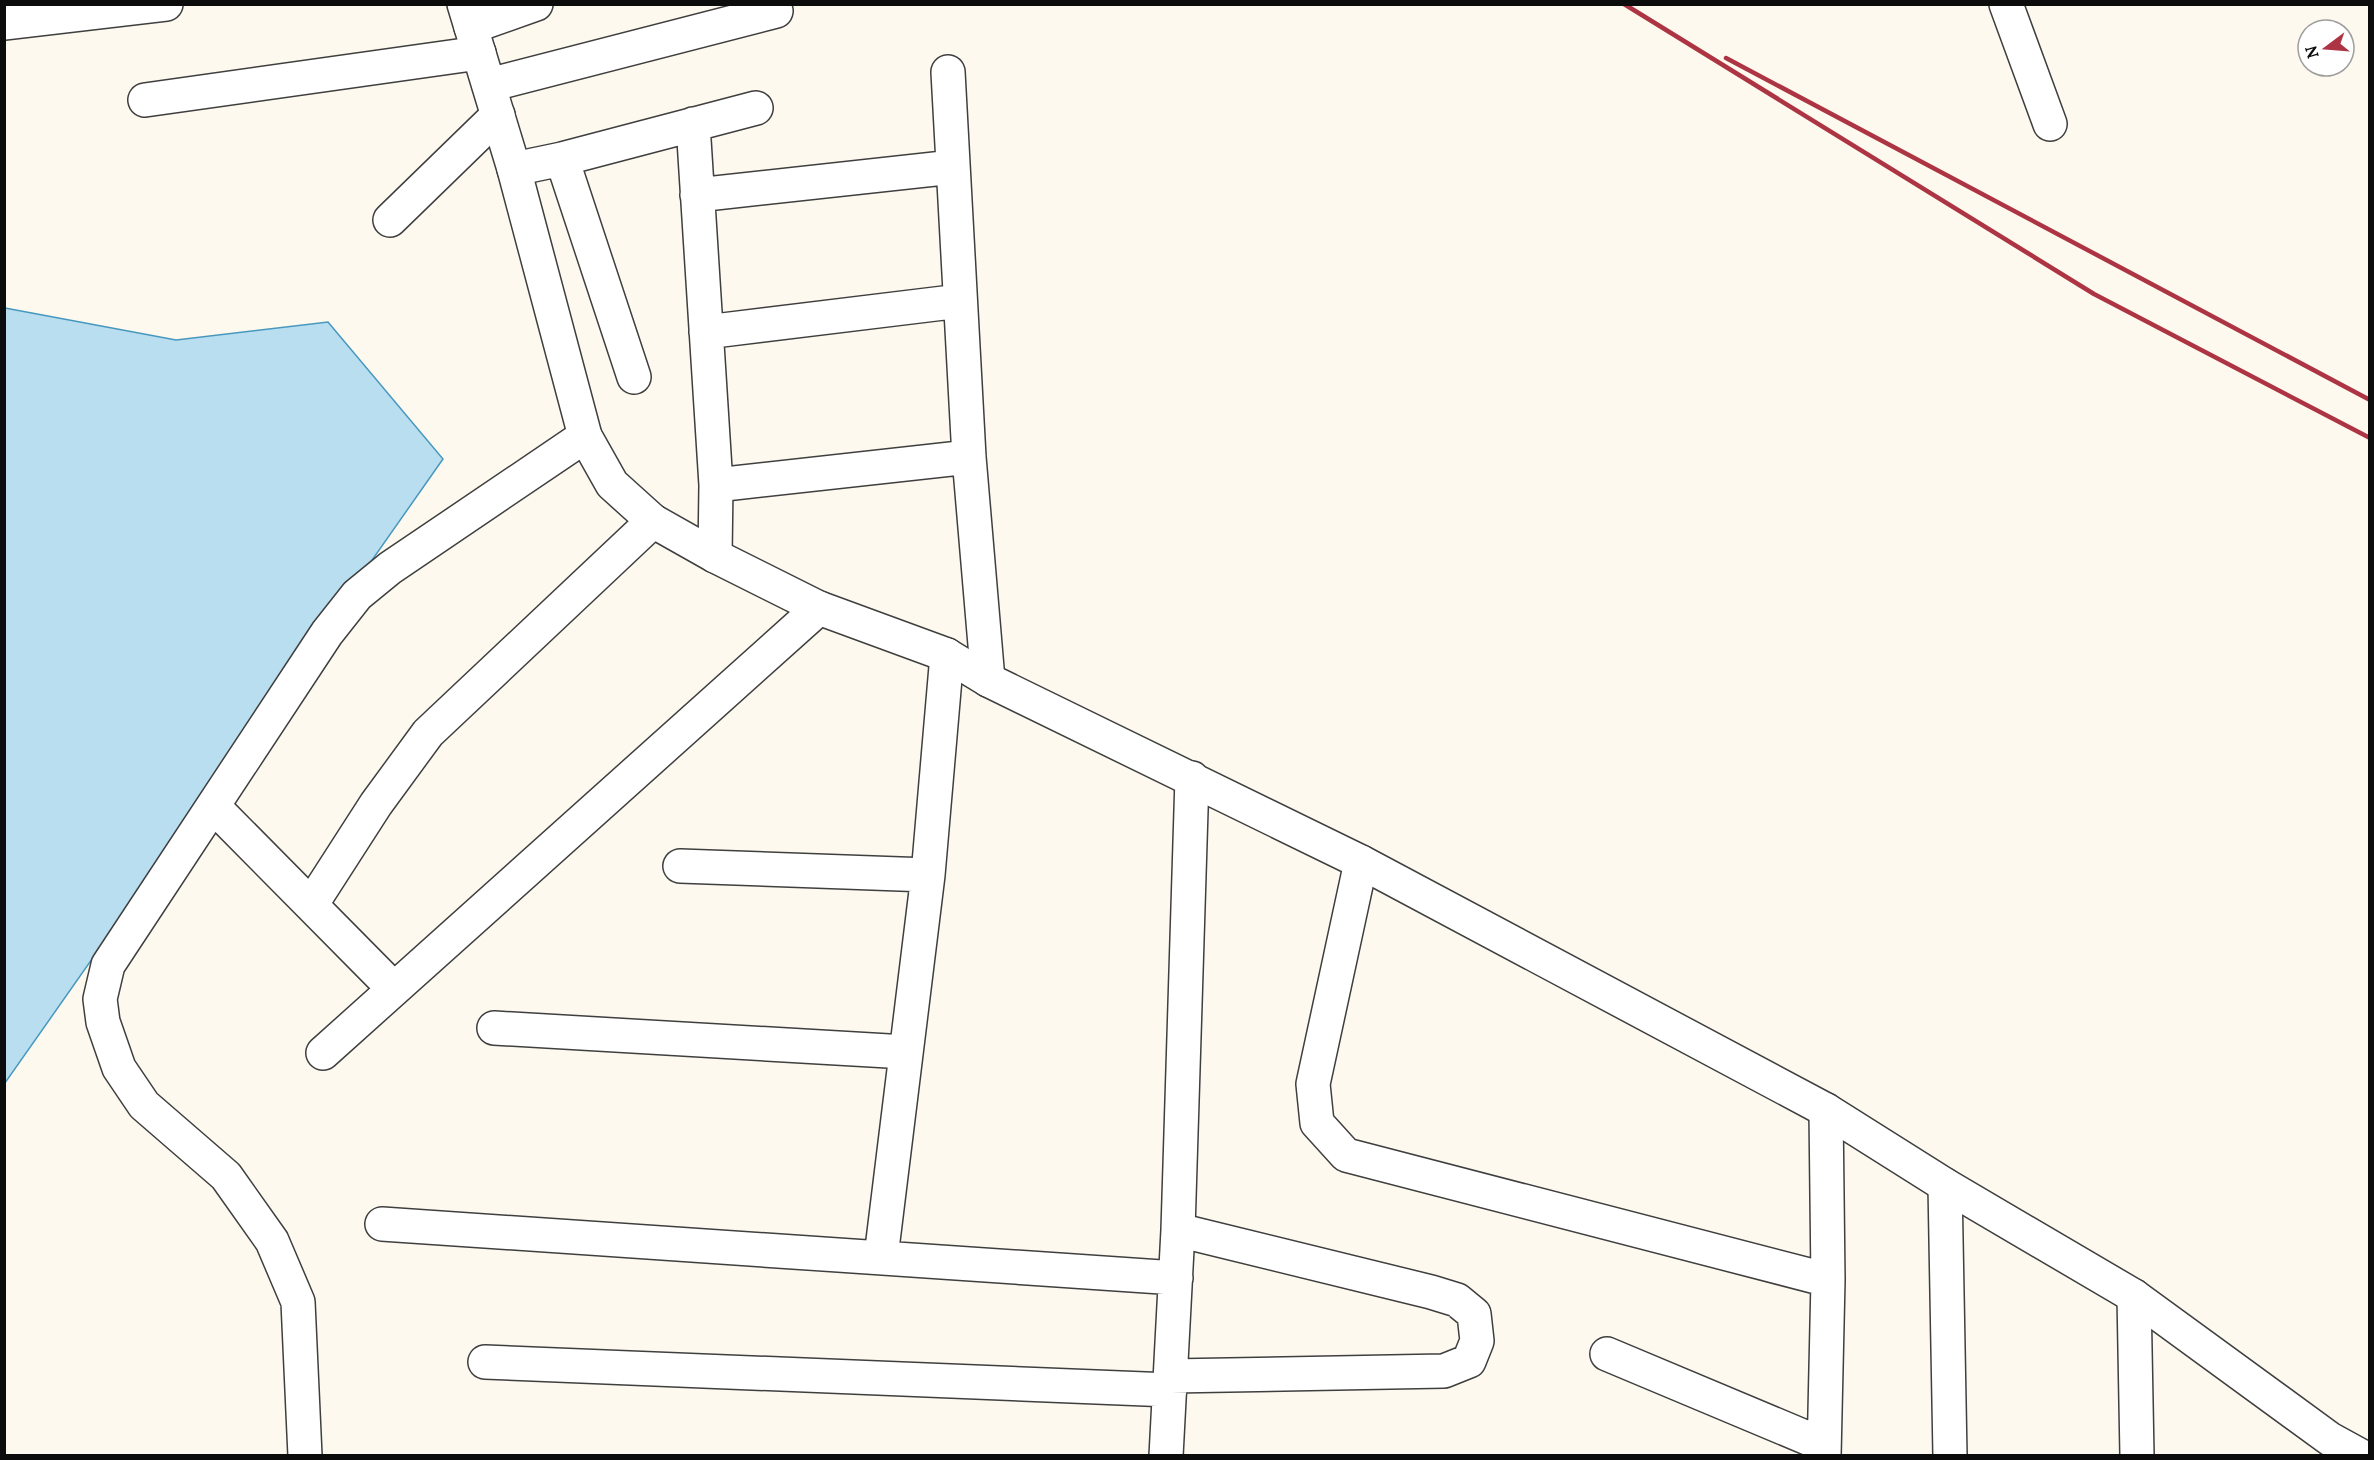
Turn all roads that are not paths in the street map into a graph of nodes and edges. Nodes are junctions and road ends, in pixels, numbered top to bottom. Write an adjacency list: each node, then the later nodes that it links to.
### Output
1 (166, 4): 5 (street)
2 (536, 4): 6 (street)
3 (2006, 4): 12 (street)
4 (776, 11): 9 (street)
5 (4, 23)
6 (471, 28): 8 (street); 9 (street)
7 (948, 72): 14 (street)
8 (145, 100)
9 (494, 100): 15 (street); 17 (street)
10 (756, 108): 11 (street)
11 (693, 124): 13 (street); 16 (street)
12 (2050, 124)
13 (562, 159): 15 (street); 20 (street)
14 (953, 166): 16 (street); 18 (street)
15 (514, 169): 21 (street)
16 (697, 195): 19 (street)
17 (390, 220)
18 (960, 301): 19 (street); 22 (street)
19 (706, 332): 23 (street)
20 (634, 376)
21 (585, 436): 24 (street); 30 (street)
22 (969, 457): 23 (street); 28 (street)
23 (716, 485): 25 (street)
24 (653, 521): 25 (street); 34 (street)
25 (715, 556): 26 (street)
26 (819, 608): 27 (street); 35 (street)
27 (947, 655): 28 (street); 33 (street)
28 (988, 680): 29 (street)
29 (1192, 778): 31 (street); 42 (street)
30 (213, 806): 34 (street); 52 (street)
31 (1361, 862): 39 (street); 45 (street)
32 (680, 866): 33 (street)
33 (928, 875): 37 (street)
34 (311, 905): 35 (street)
35 (394, 989): 38 (street)
36 (494, 1028): 37 (street)
37 (906, 1052): 43 (street)
38 (323, 1053)
39 (1826, 1110): 40 (street); 45 (street)
40 (1945, 1185): 46 (street); 54 (street)
41 (382, 1224): 43 (street)
42 (1178, 1230): 44 (street); 49 (street)
43 (881, 1257): 44 (street)
44 (1176, 1278): 49 (street)
45 (1828, 1280): 51 (street)
46 (2134, 1296): 50 (street); 55 (street)
47 (1607, 1354): 51 (street)
48 (485, 1362): 49 (street)
49 (1170, 1383): 53 (street)
50 (2331, 1447): 56 (street)
51 (1824, 1450)
52 (305, 1455)
53 (1166, 1455)
54 (1950, 1455)
55 (2137, 1455)
56 (2361, 1455)

